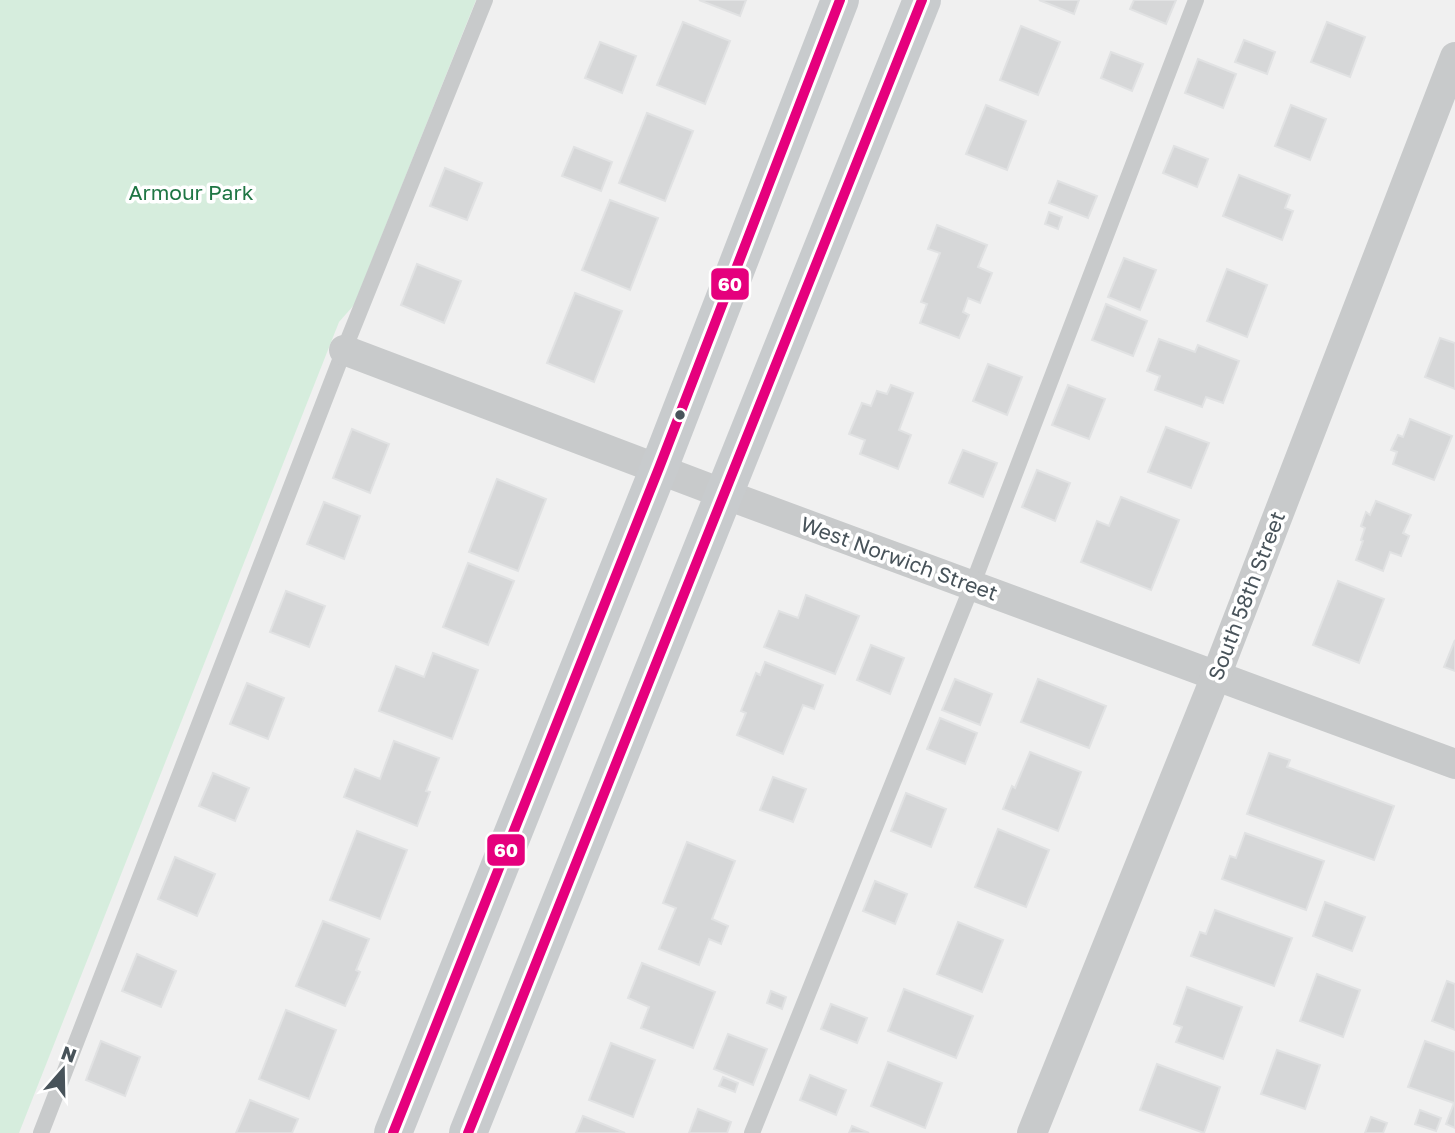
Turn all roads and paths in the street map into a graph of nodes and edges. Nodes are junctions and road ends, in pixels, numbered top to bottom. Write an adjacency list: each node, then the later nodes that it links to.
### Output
1 (485, 0): 6 (lane)
2 (840, 0): 7 (main road)
3 (1196, 0): 9 (lane)
4 (915, 10): 8 (main road)
5 (1455, 57): 10 (street, South 58th Street)
6 (344, 350): 7 (street, West Norwich Street); 12 (lane)
7 (659, 468): 8 (street, West Norwich Street); 13 (main road)
8 (724, 494): 9 (street, West Norwich Street); 14 (main road)
9 (972, 586): 10 (street, West Norwich Street); 15 (lane)
10 (1216, 676): 11 (street, West Norwich Street); 16 (street, South 58th Street)
11 (1455, 764)
12 (41, 1133)
13 (393, 1133)
14 (468, 1133)
15 (752, 1133)
16 (1032, 1133)

